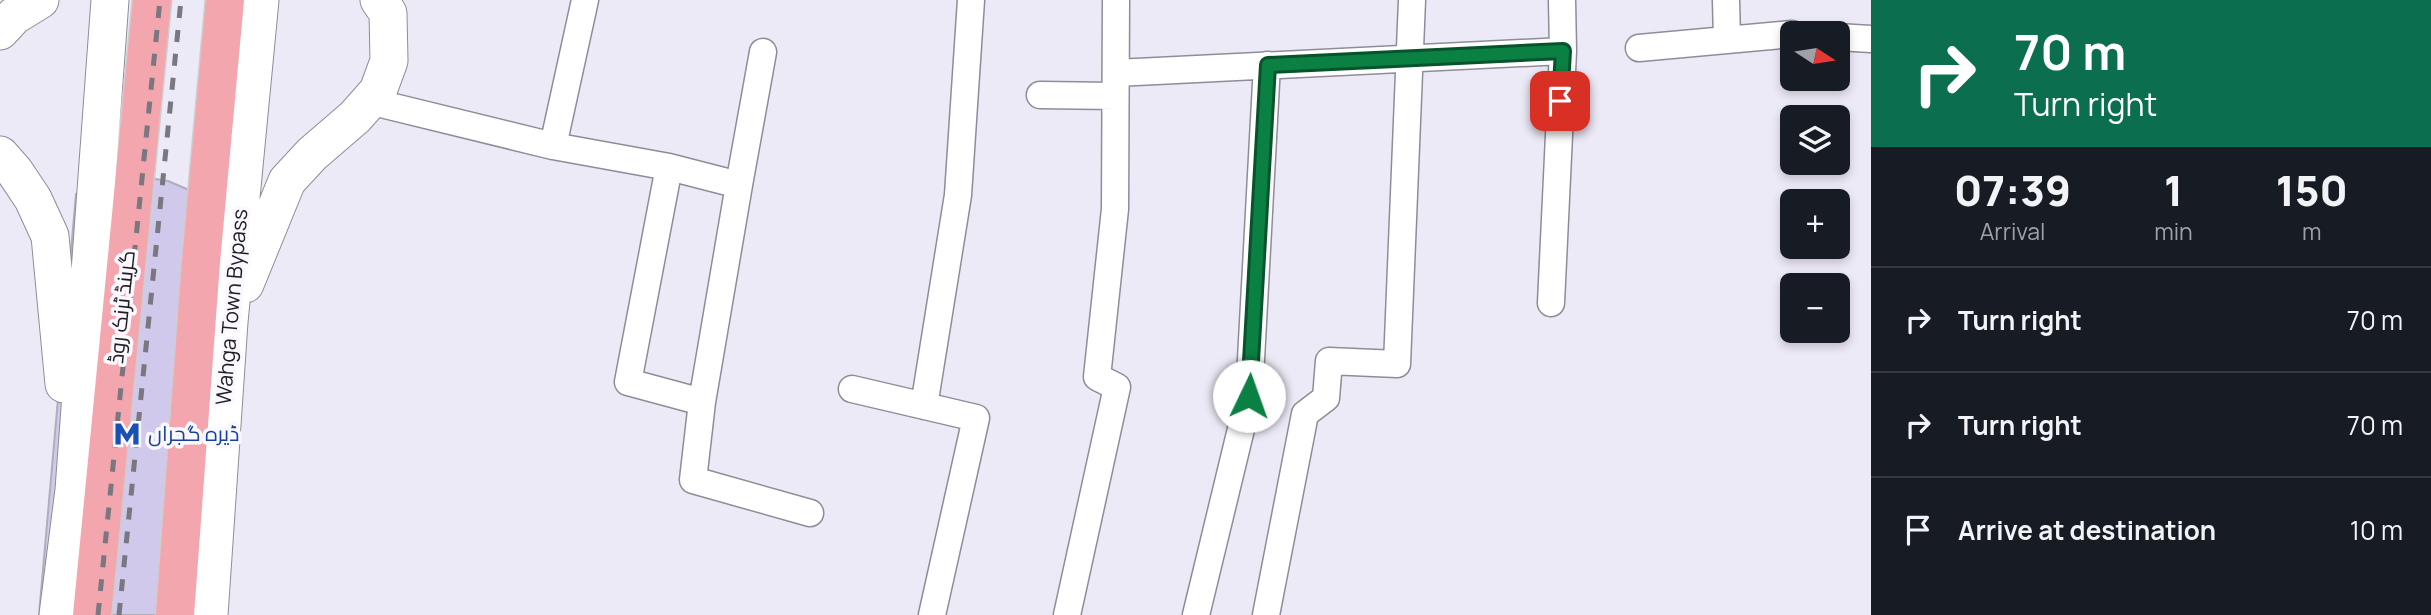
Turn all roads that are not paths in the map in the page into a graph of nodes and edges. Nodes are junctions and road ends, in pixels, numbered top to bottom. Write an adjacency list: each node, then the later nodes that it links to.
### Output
1 (40, 0): 13 (main road)
2 (110, 0): 35 (main road)
3 (152, 0): 38 (main road, گرینڈ ٹرنک روڈ)
4 (225, 0): 39 (main road)
5 (260, 0): 31 (main road, Wahga Town Bypass)
6 (379, 0): 25 (main road)
7 (585, 0): 26 (street)
8 (971, 0): 34 (street)
9 (1116, 0): 23 (street)
10 (1412, 0): 21 (street)
11 (1562, 0): 19 (street)
12 (1726, 0): 17 (street)
13 (0, 31)
14 (1780, 35): 17 (street)
15 (1850, 37): 16 (street)
16 (1871, 38)
17 (1727, 40): 18 (street)
18 (1639, 48)
19 (1563, 51): 21 (street); 30 (street)
20 (763, 52): 29 (street)
21 (1410, 58): 22 (street); 44 (street)
22 (1268, 65): 23 (street); 43 (street)
23 (1116, 84): 24 (street); 42 (street)
24 (1040, 95)
25 (369, 100): 26 (street); 31 (main road)
26 (553, 146): 28 (street)
27 (0, 155): 35 (main road)
28 (669, 167): 29 (street); 33 (street)
29 (740, 185): 33 (street)
30 (1551, 303)
31 (229, 321): 40 (main road, Wahga Town Bypass)
32 (852, 389): 34 (street)
33 (702, 402): 36 (street)
34 (924, 406): 41 (street)
35 (74, 490): 37 (main road)
36 (810, 513)
37 (58, 615)
38 (92, 615)
39 (175, 615)
40 (209, 615)
41 (932, 615)
42 (1067, 615)
43 (1196, 615)
44 (1266, 615)

